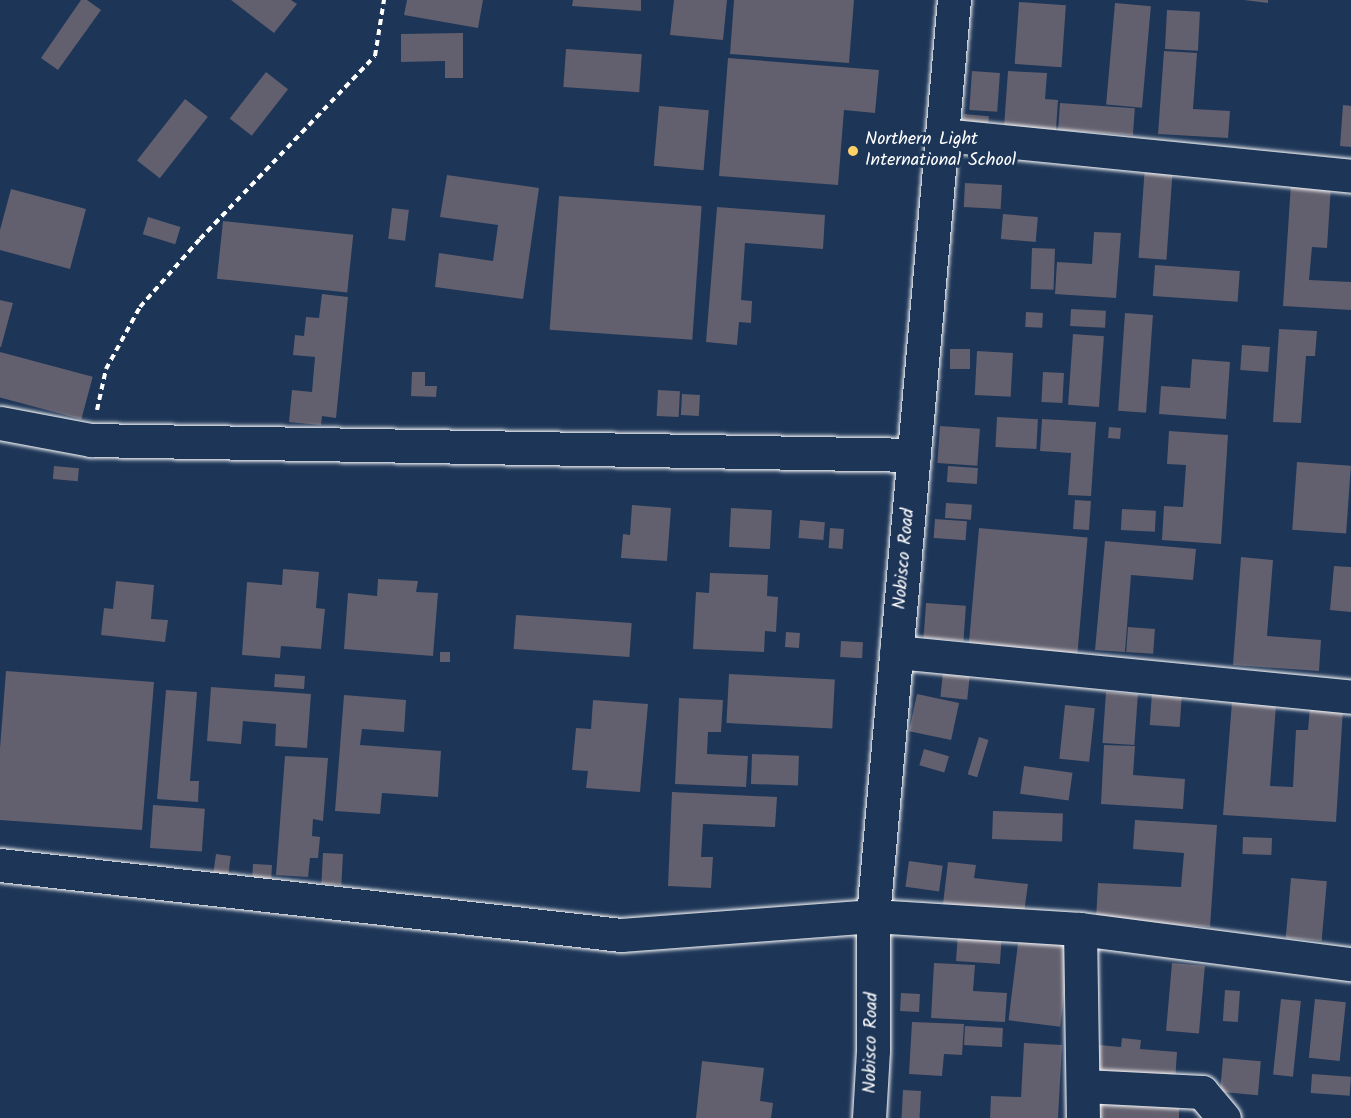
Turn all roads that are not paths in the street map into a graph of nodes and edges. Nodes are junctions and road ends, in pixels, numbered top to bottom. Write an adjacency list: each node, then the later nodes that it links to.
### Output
1 (954, 0): 2 (street, Nobisco Road)
2 (943, 135): 3 (street); 5 (street, Nobisco Road)
3 (1351, 176)
4 (0, 423): 5 (street)
5 (914, 455): 6 (street, Nobisco Road)
6 (896, 652): 7 (street); 9 (street, Nobisco Road)
7 (1351, 697)
8 (0, 865): 9 (street)
9 (873, 916): 10 (street); 13 (street, Nobisco Road)
10 (1080, 929): 11 (street); 12 (street)
11 (1351, 964)
12 (1084, 1086): 14 (street); 15 (street)
13 (869, 1118)
14 (1083, 1118)
15 (1224, 1118)

